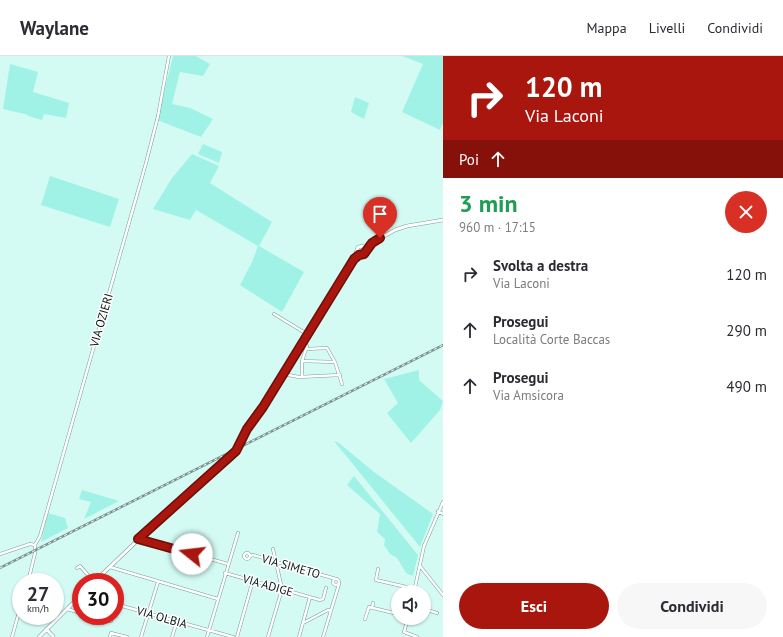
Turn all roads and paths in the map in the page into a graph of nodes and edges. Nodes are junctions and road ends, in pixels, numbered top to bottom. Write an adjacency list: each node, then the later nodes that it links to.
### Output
1 (169, 56): 23 (street, VIA OZIERI)
2 (443, 220): 3 (street)
3 (372, 243): 4 (street); 5 (street)
4 (364, 246): 5 (street); 6 (street)
5 (366, 250): 6 (street)
6 (358, 254): 8 (street)
7 (274, 314): 8 (street)
8 (307, 334): 9 (street)
9 (303, 342): 10 (street); 13 (street)
10 (306, 349): 11 (street); 12 (street)
11 (302, 361): 12 (street); 15 (street)
12 (335, 362): 14 (street)
13 (283, 374): 15 (street); 22 (street)
14 (340, 375): 15 (street); 16 (street)
15 (302, 376)
16 (342, 384)
17 (443, 502): 18 (street)
18 (438, 512): 19 (street); 30 (street)
19 (443, 514)
20 (238, 533): 29 (street)
21 (197, 536): 26 (street)
22 (138, 539): 26 (street); 31 (street)
23 (34, 545): 25 (street); 34 (street, VIA OZIERI)
24 (273, 549): 28 (street)
25 (0, 554)
26 (192, 554): 29 (street)
27 (250, 556): 28 (street, VIA SIMETO)
28 (276, 562): 39 (street, VIA SIMETO); 45 (street)
29 (228, 564): 37 (street)
30 (420, 566): 43 (street); 46 (street)
31 (110, 567): 36 (street); 40 (street)
32 (77, 568): 35 (street)
33 (378, 570): 42 (street)
34 (30, 573)
35 (86, 573)
36 (104, 573)
37 (225, 573): 38 (street, VIA ADIGE); 48 (street)
38 (253, 580): 45 (street, VIA ADIGE); 76 (street)
39 (334, 580): 41 (street); 41 (street)
40 (158, 582): 48 (street); 58 (street)
41 (337, 585): 55 (street)
42 (395, 585)
43 (415, 585)
44 (326, 588): 47 (street)
45 (282, 589): 47 (street, VIA ADIGE); 77 (street)
46 (443, 595)
47 (310, 597): 62 (street)
48 (218, 599): 66 (street)
49 (373, 603): 52 (street)
50 (72, 604): 53 (street)
51 (124, 606): 58 (street, VIA OLBIA)
52 (372, 608): 57 (street); 60 (street)
53 (67, 609): 54 (street); 65 (street)
54 (72, 610)
55 (331, 611): 62 (street); 79 (street)
56 (431, 611): 59 (street)
57 (391, 612)
58 (148, 613): 61 (street, VIA OLBIA); 72 (street)
59 (437, 613)
60 (366, 619)
61 (177, 621): 66 (street, VIA OLBIA); 73 (street)
62 (303, 622): 78 (street)
63 (15, 625): 67 (street)
64 (406, 625): 80 (street)
65 (46, 630): 68 (street); 69 (street)
66 (209, 630): 74 (street); 75 (street, VIA OLBIA)
67 (12, 637)
68 (39, 637)
69 (53, 637)
70 (110, 637): 71 (street)
71 (127, 637)
72 (141, 637)
73 (172, 637)
74 (207, 637)
75 (233, 637)
76 (237, 637)
77 (268, 637)
78 (299, 637)
79 (323, 637)
80 (417, 637)

